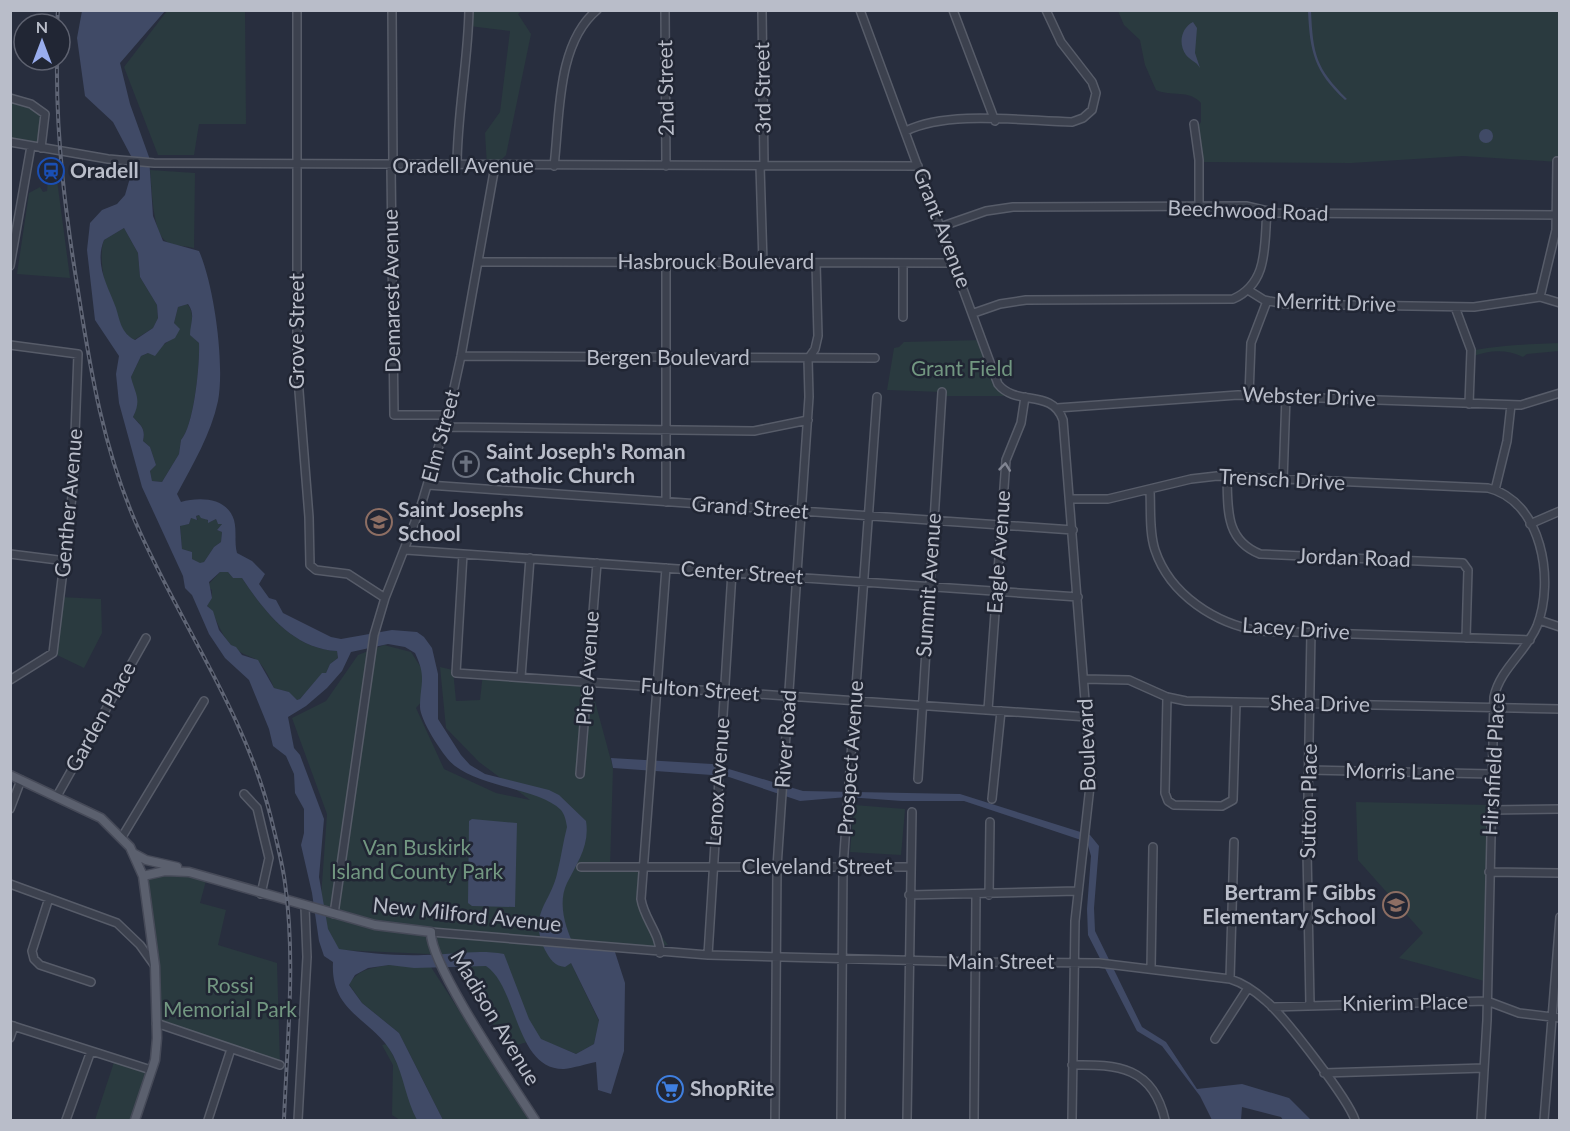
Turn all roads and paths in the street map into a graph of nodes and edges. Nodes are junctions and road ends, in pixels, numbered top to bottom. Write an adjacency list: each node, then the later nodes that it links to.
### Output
1 (297, 10): 18 (street, Grove Street)
2 (392, 10): 19 (street, Demarest Avenue)
3 (469, 10): 20 (street)
4 (597, 10): 22 (street)
5 (665, 10): 23 (street, 2nd Street)
6 (762, 10): 24 (street, 3rd Street)
7 (860, 10): 13 (street, Grant Avenue)
8 (953, 10): 11 (street)
9 (1046, 10): 11 (street)
10 (10, 98): 16 (street)
11 (995, 121): 13 (street)
12 (1194, 124): 26 (street)
13 (906, 131): 25 (street, Grant Avenue)
14 (10, 142): 15 (street, Oradell Avenue)
15 (31, 146): 16 (street, Oradell Avenue); 36 (street)
16 (41, 148): 18 (street, Oradell Avenue)
17 (1557, 161): 28 (street)
18 (297, 164): 19 (street, Oradell Avenue); 89 (street, Grove Street)
19 (392, 166): 20 (street, Oradell Avenue); 58 (street, Demarest Avenue)
20 (457, 166): 21 (street, Oradell Avenue)
21 (495, 166): 22 (street, Oradell Avenue); 30 (street, Elm Street)
22 (554, 166): 23 (street, Oradell Avenue)
23 (666, 166): 24 (street, Oradell Avenue)
24 (762, 166): 25 (street, Oradell Avenue); 32 (street, 3rd Street)
25 (918, 166): 29 (street, Grant Avenue)
26 (1199, 208): 27 (street, Beechwood Road); 29 (street, Beechwood Road)
27 (1267, 211): 28 (street, Beechwood Road); 37 (street)
28 (1558, 215): 38 (street)
29 (940, 227): 35 (street, Grant Avenue)
30 (478, 262): 31 (street, Hasbrouck Boulevard); 45 (street, Elm Street)
31 (666, 262): 32 (street, Hasbrouck Boulevard); 46 (street)
32 (764, 263): 33 (street, Hasbrouck Boulevard)
33 (816, 263): 34 (street, Hasbrouck Boulevard); 48 (street, River Road)
34 (903, 263): 35 (street, Hasbrouck Boulevard); 43 (street)
35 (954, 263): 42 (street, Grant Avenue)
36 (10, 266)
37 (1248, 290): 39 (street, Merritt Drive); 42 (street, Merritt Drive)
38 (1540, 297): 40 (street, Merritt Drive); 41 (street, Merritt Drive)
39 (1267, 301): 41 (street, Merritt Drive); 51 (street)
40 (1560, 303)
41 (1455, 307): 55 (street)
42 (974, 313): 54 (street, Grant Avenue)
43 (903, 317)
44 (10, 345): 80 (street, Genther Avenue)
45 (461, 356): 46 (street, Bergen Boulevard); 58 (street, Elm Street)
46 (665, 358): 48 (street, Bergen Boulevard); 61 (street)
47 (875, 358): 48 (street, Bergen Boulevard)
48 (808, 359): 59 (street, River Road)
49 (942, 392): 72 (street, Summit Avenue)
50 (1560, 393): 56 (street, Webster Drive)
51 (1249, 395): 52 (street, Webster Drive); 57 (street, Webster Drive)
52 (1286, 396): 55 (street, Webster Drive); 63 (street)
53 (877, 397): 71 (street, Prospect Avenue)
54 (1025, 398): 57 (street, Grant Avenue); 74 (street, Eagle Avenue, one-way to 54)
55 (1469, 404): 56 (street, Webster Drive)
56 (1511, 405): 65 (street)
57 (1057, 408): 67 (street, Boulevard)
58 (448, 415): 60 (street, Elm Street)
59 (808, 420): 61 (street); 69 (street, River Road)
60 (444, 427): 61 (street); 64 (street, Elm Street)
61 (666, 430): 68 (street)
62 (1227, 477): 63 (street, Trensch Drive); 66 (street, Trensch Drive); 94 (street, Jordan Road)
63 (1283, 481): 65 (street, Trensch Drive)
64 (428, 485): 68 (street, Grand Street); 76 (street, Elm Street)
65 (1495, 490): 73 (street, Hirshfield Place)
66 (1150, 491): 67 (street, Trensch Drive); 92 (street, Lacey Drive)
67 (1070, 499): 75 (street, Boulevard)
68 (666, 502): 69 (street, Grand Street)
69 (801, 511): 71 (street, Grand Street); 84 (street, River Road)
70 (1560, 511): 73 (street)
71 (868, 516): 72 (street, Grand Street); 85 (street, Prospect Avenue)
72 (934, 520): 74 (street, Grand Street); 86 (street, Summit Avenue)
73 (1530, 524): 90 (street, Hirshfield Place)
74 (1001, 525): 75 (street, Grand Street); 87 (street, Eagle Avenue)
75 (1073, 530): 88 (street, Boulevard)
76 (406, 549): 78 (street, Center Street); 89 (street, Elm Street)
77 (10, 554): 80 (street)
78 (463, 554): 79 (street, Center Street); 97 (street, Fulton Street)
79 (530, 558): 81 (street, Center Street); 97 (street)
80 (66, 561): 96 (street, Genther Avenue)
81 (597, 563): 82 (street, Center Street); 99 (street, Pine Avenue)
82 (666, 568): 83 (street, Center Street); 100 (street)
83 (732, 572): 84 (street, Center Street); 101 (street, Lenox Avenue)
84 (797, 577): 85 (street, Center Street); 102 (street, River Road)
85 (864, 582): 86 (street, Center Street); 105 (street, Prospect Avenue)
86 (930, 586): 87 (street, Center Street); 108 (street, Summit Avenue)
87 (996, 591): 88 (street, Center Street); 111 (street, Eagle Avenue)
88 (1078, 597): 98 (street, Boulevard)
89 (385, 598): 150 (street, Elm Street)
90 (1539, 620): 91 (street); 95 (street, Hirshfield Place)
91 (1560, 627)
92 (1311, 632): 94 (street, Lacey Drive); 107 (street, Sutton Place)
93 (146, 638): 121 (street, Garden Place)
94 (1466, 638): 95 (street, Lacey Drive)
95 (1530, 640): 109 (street, Hirshfield Place)
96 (12, 676)
97 (521, 677): 99 (street, Fulton Street)
98 (1085, 679): 103 (street, Shea Drive); 113 (street, Boulevard)
99 (587, 682): 100 (street, Fulton Street); 115 (street, Pine Avenue)
100 (657, 687): 101 (street, Fulton Street); 133 (street)
101 (724, 691): 102 (street, Fulton Street); 134 (street, Lenox Avenue)
102 (789, 696): 105 (street, Fulton Street); 135 (street, River Road)
103 (1167, 697): 106 (street, Shea Drive); 106 (street)
104 (204, 701): 128 (street)
105 (856, 701): 108 (street, Fulton Street); 136 (street, Prospect Avenue)
106 (1236, 703): 107 (street, Shea Drive)
107 (1310, 704): 109 (street, Shea Drive); 114 (street, Sutton Place)
108 (921, 705): 111 (street, Fulton Street); 118 (street, Summit Avenue)
109 (1494, 708): 110 (street, Shea Drive); 116 (street, Hirshfield Place)
110 (1560, 709)
111 (988, 710): 112 (street, Fulton Street)
112 (1001, 711): 113 (street, Fulton Street); 122 (street)
113 (1087, 717): 143 (street, Boulevard)
114 (1309, 770): 116 (street, Morris Lane); 167 (street, Sutton Place)
115 (580, 774)
116 (1492, 774): 125 (street, Hirshfield Place)
117 (10, 776): 119 (main road)
118 (918, 779)
119 (21, 780): 121 (main road); 123 (street)
120 (244, 794): 144 (street)
121 (57, 796): 128 (main road)
122 (993, 799)
123 (10, 809)
124 (1560, 809): 125 (street)
125 (1491, 810): 138 (street, Hirshfield Place)
126 (912, 812): 137 (street)
127 (990, 822): 147 (street)
128 (122, 837): 131 (main road)
129 (1234, 842): 163 (street)
130 (1153, 847): 162 (street)
131 (133, 853): 139 (main road); 141 (main road)
132 (581, 867): 133 (street, Cleveland Street)
133 (643, 867): 134 (street, Cleveland Street); 154 (street)
134 (712, 867): 135 (street, Cleveland Street); 155 (street, Lenox Avenue)
135 (777, 867): 136 (street, Cleveland Street); 156 (street, River Road)
136 (843, 867): 137 (street, Cleveland Street); 157 (street, Prospect Avenue)
137 (910, 867): 145 (street)
138 (1490, 872): 140 (street); 166 (street, Hirshfield Place)
139 (195, 873): 141 (main road, New Milford Avenue); 144 (main road, New Milford Avenue)
140 (1560, 873)
141 (143, 876): 161 (main road)
142 (10, 884): 148 (street)
143 (1077, 891): 147 (street); 160 (street, Boulevard)
144 (261, 894): 149 (main road, New Milford Avenue)
145 (909, 895): 146 (street, Cleveland Street); 158 (street)
146 (976, 895): 147 (street, Cleveland Street); 159 (street)
147 (989, 895)
148 (50, 898): 161 (street); 164 (street)
149 (305, 907): 150 (main road, New Milford Avenue); 184 (street)
150 (334, 914): 152 (main road, New Milford Avenue)
151 (1560, 917): 169 (street)
152 (431, 932): 153 (street, New Milford Avenue); 185 (main road, Madison Avenue)
153 (579, 945): 154 (street, Main Street)
154 (660, 953): 155 (street, Main Street)
155 (708, 955): 156 (street, Main Street)
156 (776, 957): 157 (street, Main Street); 186 (street, River Road)
157 (842, 959): 158 (street, Main Street); 187 (street, Prospect Avenue)
158 (909, 960): 159 (street, Main Street); 188 (street)
159 (975, 962): 160 (street, Main Street); 189 (street)
160 (1072, 962): 162 (street, Main Street); 177 (street, Boulevard)
161 (154, 966): 170 (main road)
162 (1151, 969): 163 (street, Main Street)
163 (1230, 979): 165 (street, Main Street)
164 (91, 982)
165 (1248, 988): 168 (street, Main Street); 173 (street)
166 (1487, 1001): 167 (street, Knierim Place); 169 (street, Knierim Place); 178 (street, Hirshfield Place)
167 (1310, 1005): 168 (street, Knierim Place)
168 (1272, 1006): 180 (street, Main Street)
169 (1556, 1018): 194 (street)
170 (156, 1023): 174 (street); 179 (main road)
171 (12, 1026): 172 (street); 175 (street)
172 (10, 1038)
173 (1215, 1039)
174 (231, 1049): 176 (street); 183 (street)
175 (91, 1051): 179 (street); 181 (street)
176 (280, 1065)
177 (1072, 1065): 190 (street, Boulevard); 191 (street)
178 (1484, 1068): 180 (street); 193 (street, Hirshfield Place)
179 (151, 1070): 182 (main road)
180 (1324, 1073): 192 (street, Main Street)
181 (66, 1120)
182 (135, 1120)
183 (208, 1120)
184 (298, 1120)
185 (535, 1120)
186 (775, 1120)
187 (841, 1120)
188 (907, 1120)
189 (974, 1120)
190 (1072, 1120)
191 (1165, 1120)
192 (1355, 1120)
193 (1481, 1120)
194 (1544, 1120)

